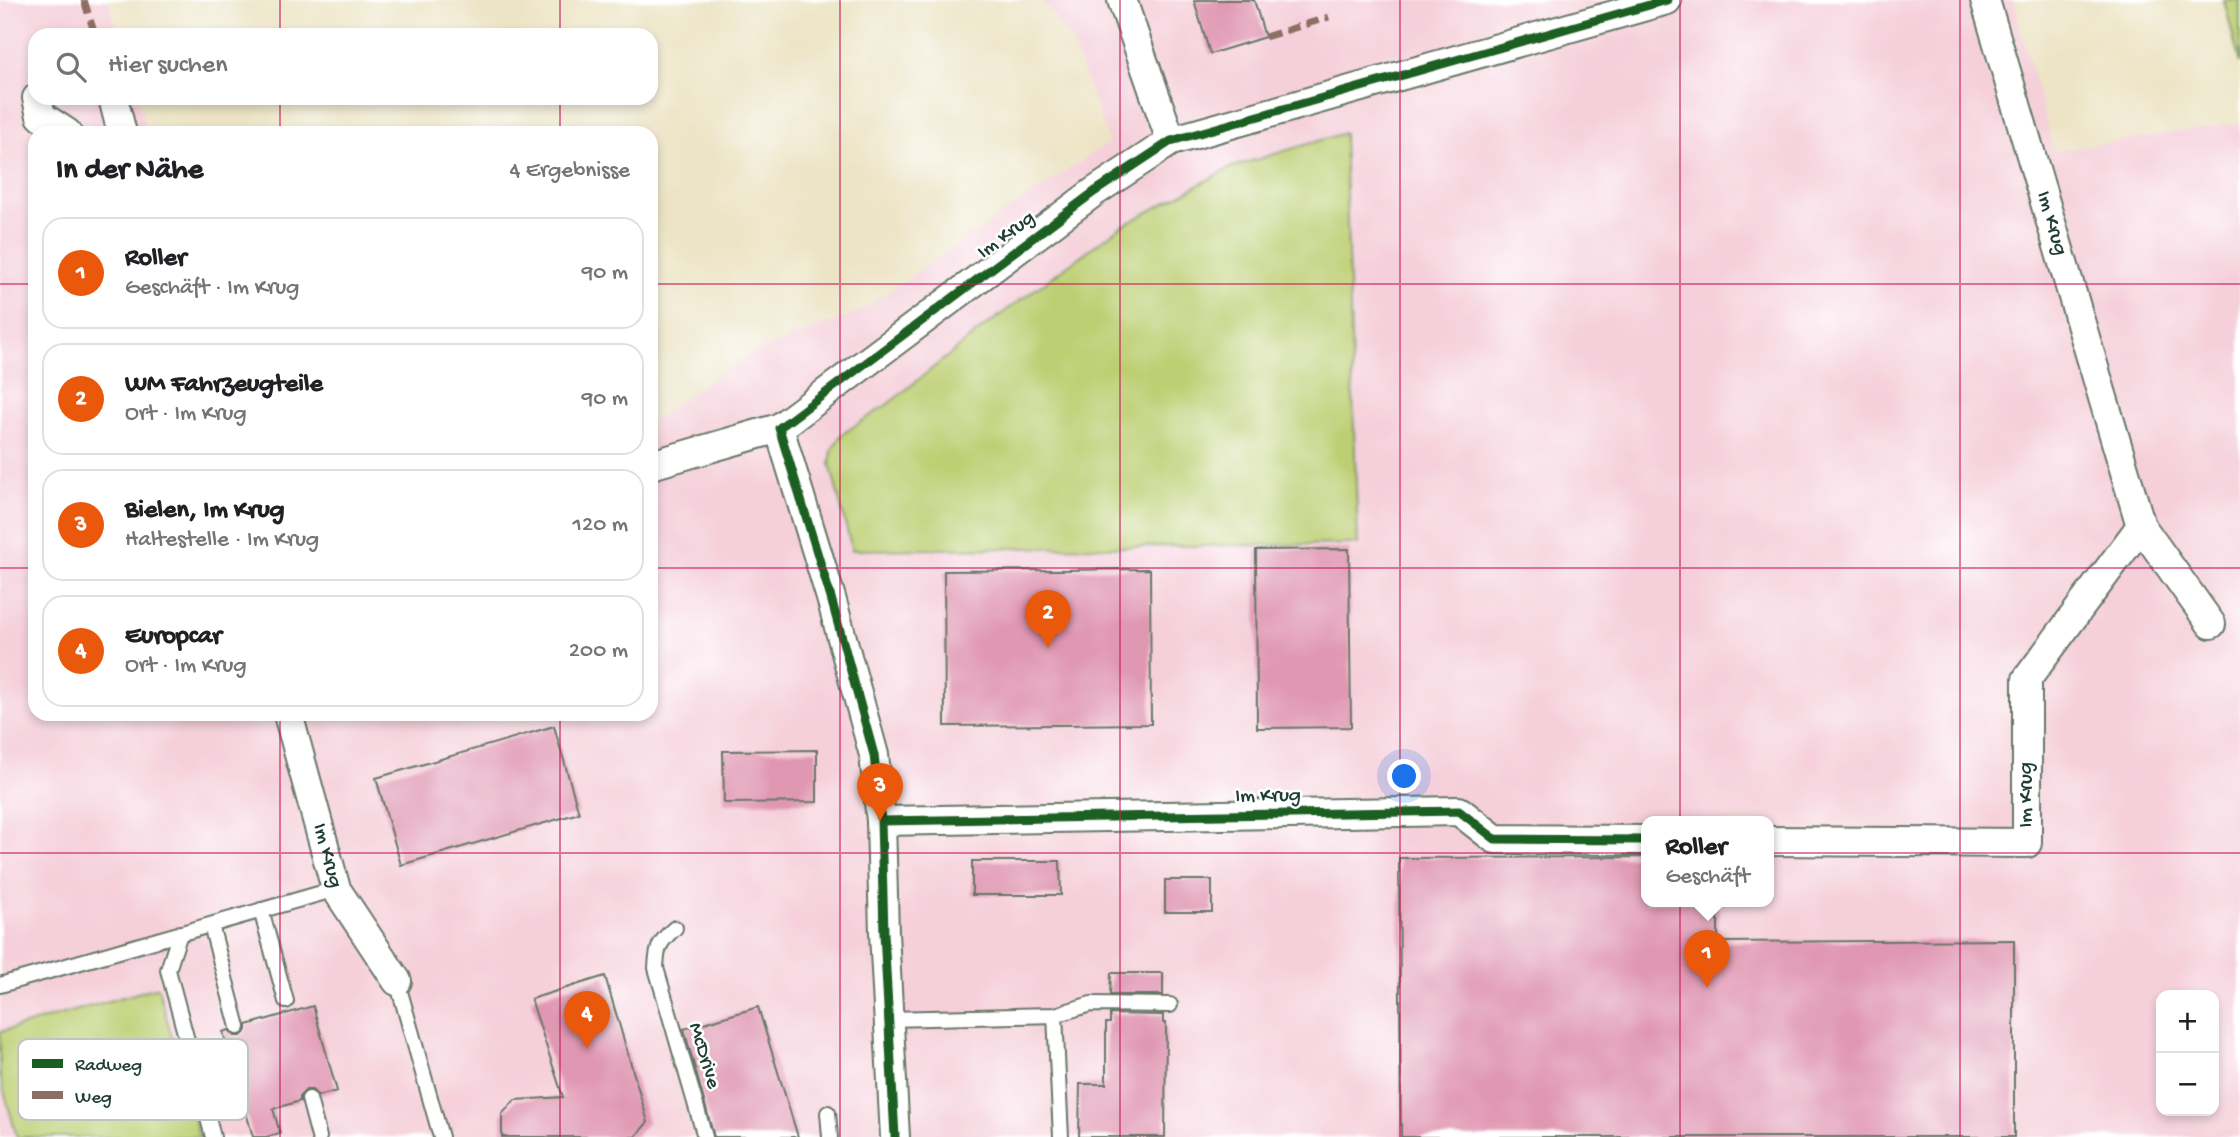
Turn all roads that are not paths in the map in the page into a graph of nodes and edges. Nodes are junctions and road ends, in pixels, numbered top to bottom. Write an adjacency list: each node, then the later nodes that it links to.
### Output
1 (1122, 0): 8 (street)
2 (1667, 0): 8 (street, Im Krug)
3 (1985, 0): 11 (street, Im Krug)
4 (39, 105): 6 (street)
5 (115, 105): 7 (street)
6 (56, 126)
7 (120, 126)
8 (1171, 141): 9 (street, Im Krug)
9 (779, 428): 10 (street, Im Krug); 14 (street)
10 (658, 463)
11 (2141, 526): 12 (street, Im Krug); 16 (street, Im Krug)
12 (2211, 624)
13 (290, 721): 17 (street, Im Krug)
14 (881, 821): 15 (street, Im Krug); 27 (street)
15 (1641, 840)
16 (1774, 841)
17 (336, 889): 18 (lane); 22 (street, Im Krug)
18 (261, 910): 19 (lane); 24 (lane)
19 (212, 925): 21 (lane); 28 (lane)
20 (675, 928): 36 (lane, McDrive)
21 (180, 933): 23 (lane); 29 (lane)
22 (397, 981): 35 (lane)
23 (0, 985)
24 (286, 1001)
25 (1170, 1005): 26 (lane)
26 (1055, 1015): 27 (lane); 39 (lane)
27 (888, 1019): 38 (street)
28 (238, 1027)
29 (187, 1039)
30 (309, 1099): 34 (lane)
31 (828, 1113): 37 (lane)
32 (208, 1120): 33 (lane)
33 (213, 1137)
34 (319, 1137)
35 (441, 1137)
36 (705, 1137)
37 (830, 1137)
38 (895, 1137)
39 (1061, 1137)

